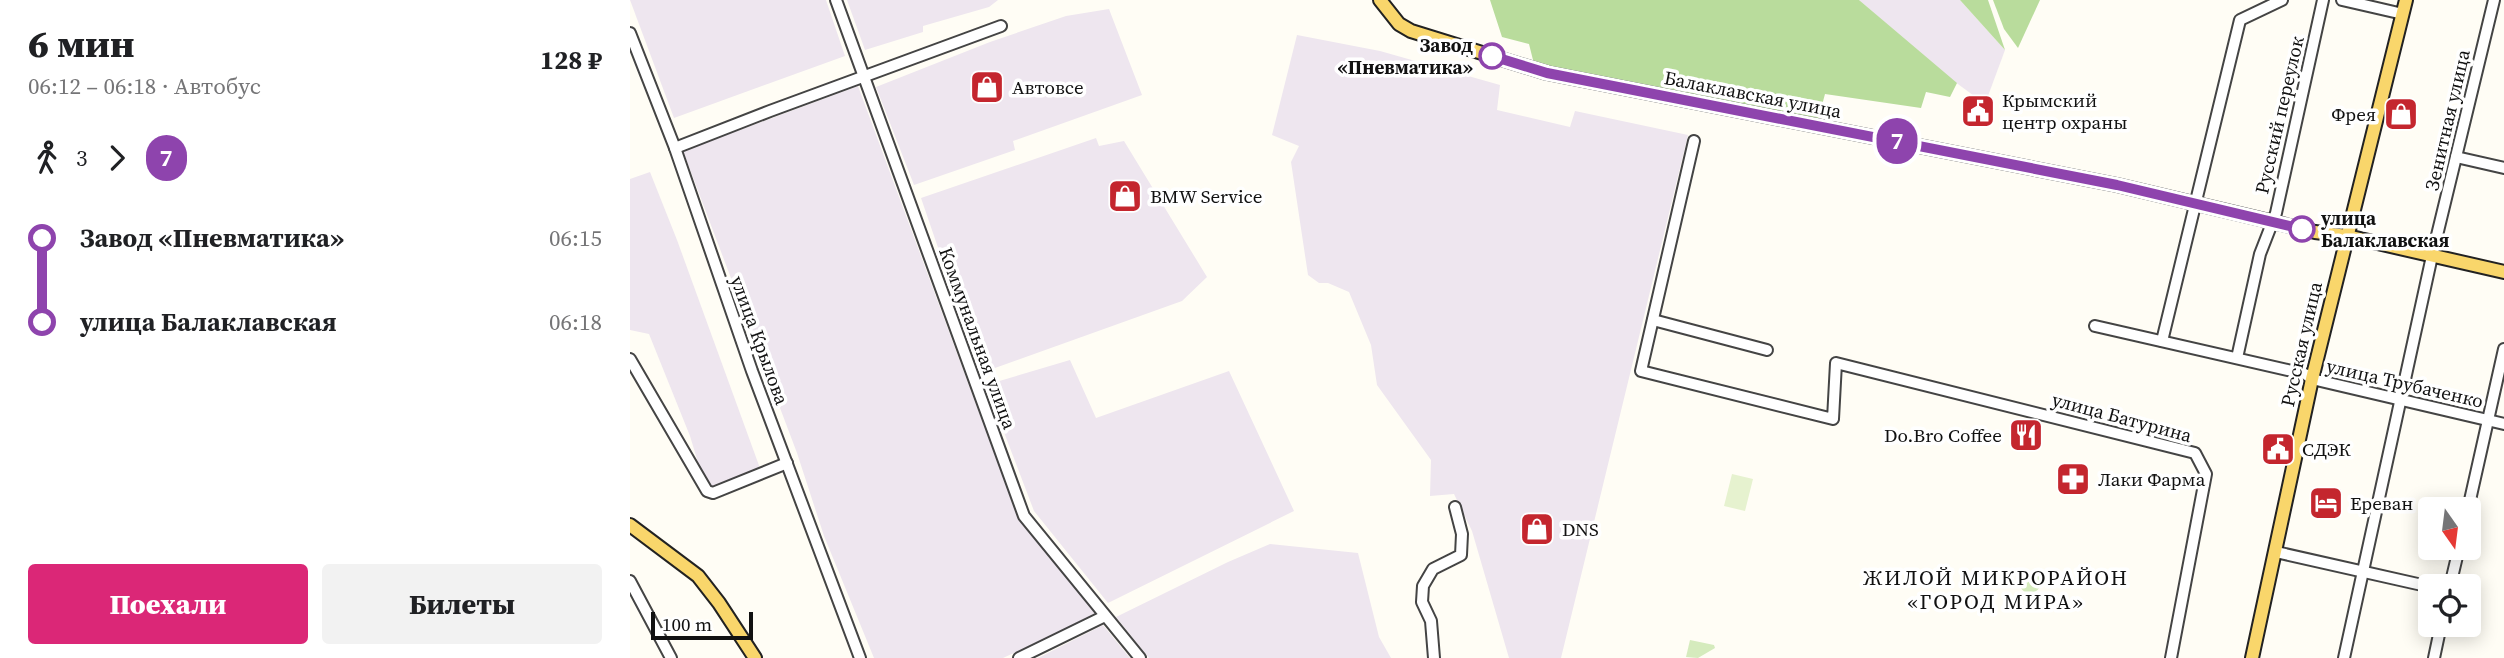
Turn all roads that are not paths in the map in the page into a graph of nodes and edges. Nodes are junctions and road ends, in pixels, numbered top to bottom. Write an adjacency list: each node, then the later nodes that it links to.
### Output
1 (835, 0): 11 (street, Коммунальная улица)
2 (1380, 0): 16 (main road, Балаклавская улица)
3 (2282, 0): 16 (street)
4 (2323, 0): 17 (street, Русский переулок)
5 (2342, 0): 8 (street)
6 (2406, 0): 8 (main road, Русская улица)
7 (2494, 0): 14 (street, Зенитная улица)
8 (2403, 14): 18 (main road, Русская улица)
9 (1001, 26): 11 (street)
10 (630, 33): 13 (street, улица Крылова)
11 (863, 77): 13 (street); 40 (street, Коммунальная улица)
12 (1694, 141): 21 (street)
13 (675, 148): 32 (street, улица Крылова)
14 (2456, 157): 15 (street); 19 (street, Зенитная улица)
15 (2504, 168)
16 (2196, 204): 17 (main road, Балаклавская улица); 23 (street)
17 (2273, 222): 18 (main road, Балаклавская улица); 26 (street, Русский переулок)
18 (2347, 236): 19 (main road, Балаклавская улица); 28 (main road, Русская улица)
19 (2432, 256): 20 (main road, Балаклавская улица); 29 (street, Зенитная улица)
20 (2504, 272)
21 (1653, 320): 25 (street); 48 (street, улица Батурина)
22 (2095, 326): 23 (street, улица Трубаченко)
23 (2161, 341): 26 (street, улица Трубаченко)
24 (2504, 349): 30 (street)
25 (1767, 350)
26 (2237, 358): 28 (street, улица Трубаченко)
27 (630, 359): 32 (street)
28 (2312, 379): 29 (street, улица Трубаченко); 36 (main road, Русская улица)
29 (2400, 398): 30 (street, улица Трубаченко); 37 (street, Зенитная улица)
30 (2488, 420): 31 (street, улица Трубаченко); 33 (street)
31 (2504, 424)
32 (787, 463): 44 (street, улица Крылова)
33 (2471, 497)
34 (1455, 507): 47 (street)
35 (630, 525): 43 (main road)
36 (2276, 552): 37 (street); 49 (main road, Русская улица)
37 (2362, 571): 39 (street); 50 (street, Зенитная улица)
38 (630, 581): 42 (street)
39 (2418, 584)
40 (1105, 617): 45 (street); 46 (street, Коммунальная улица)
41 (2438, 637): 51 (street)
42 (671, 658)
43 (755, 658)
44 (860, 658)
45 (1019, 658)
46 (1140, 658)
47 (1434, 658)
48 (2171, 658)
49 (2252, 658)
50 (2344, 658)
51 (2434, 658)

